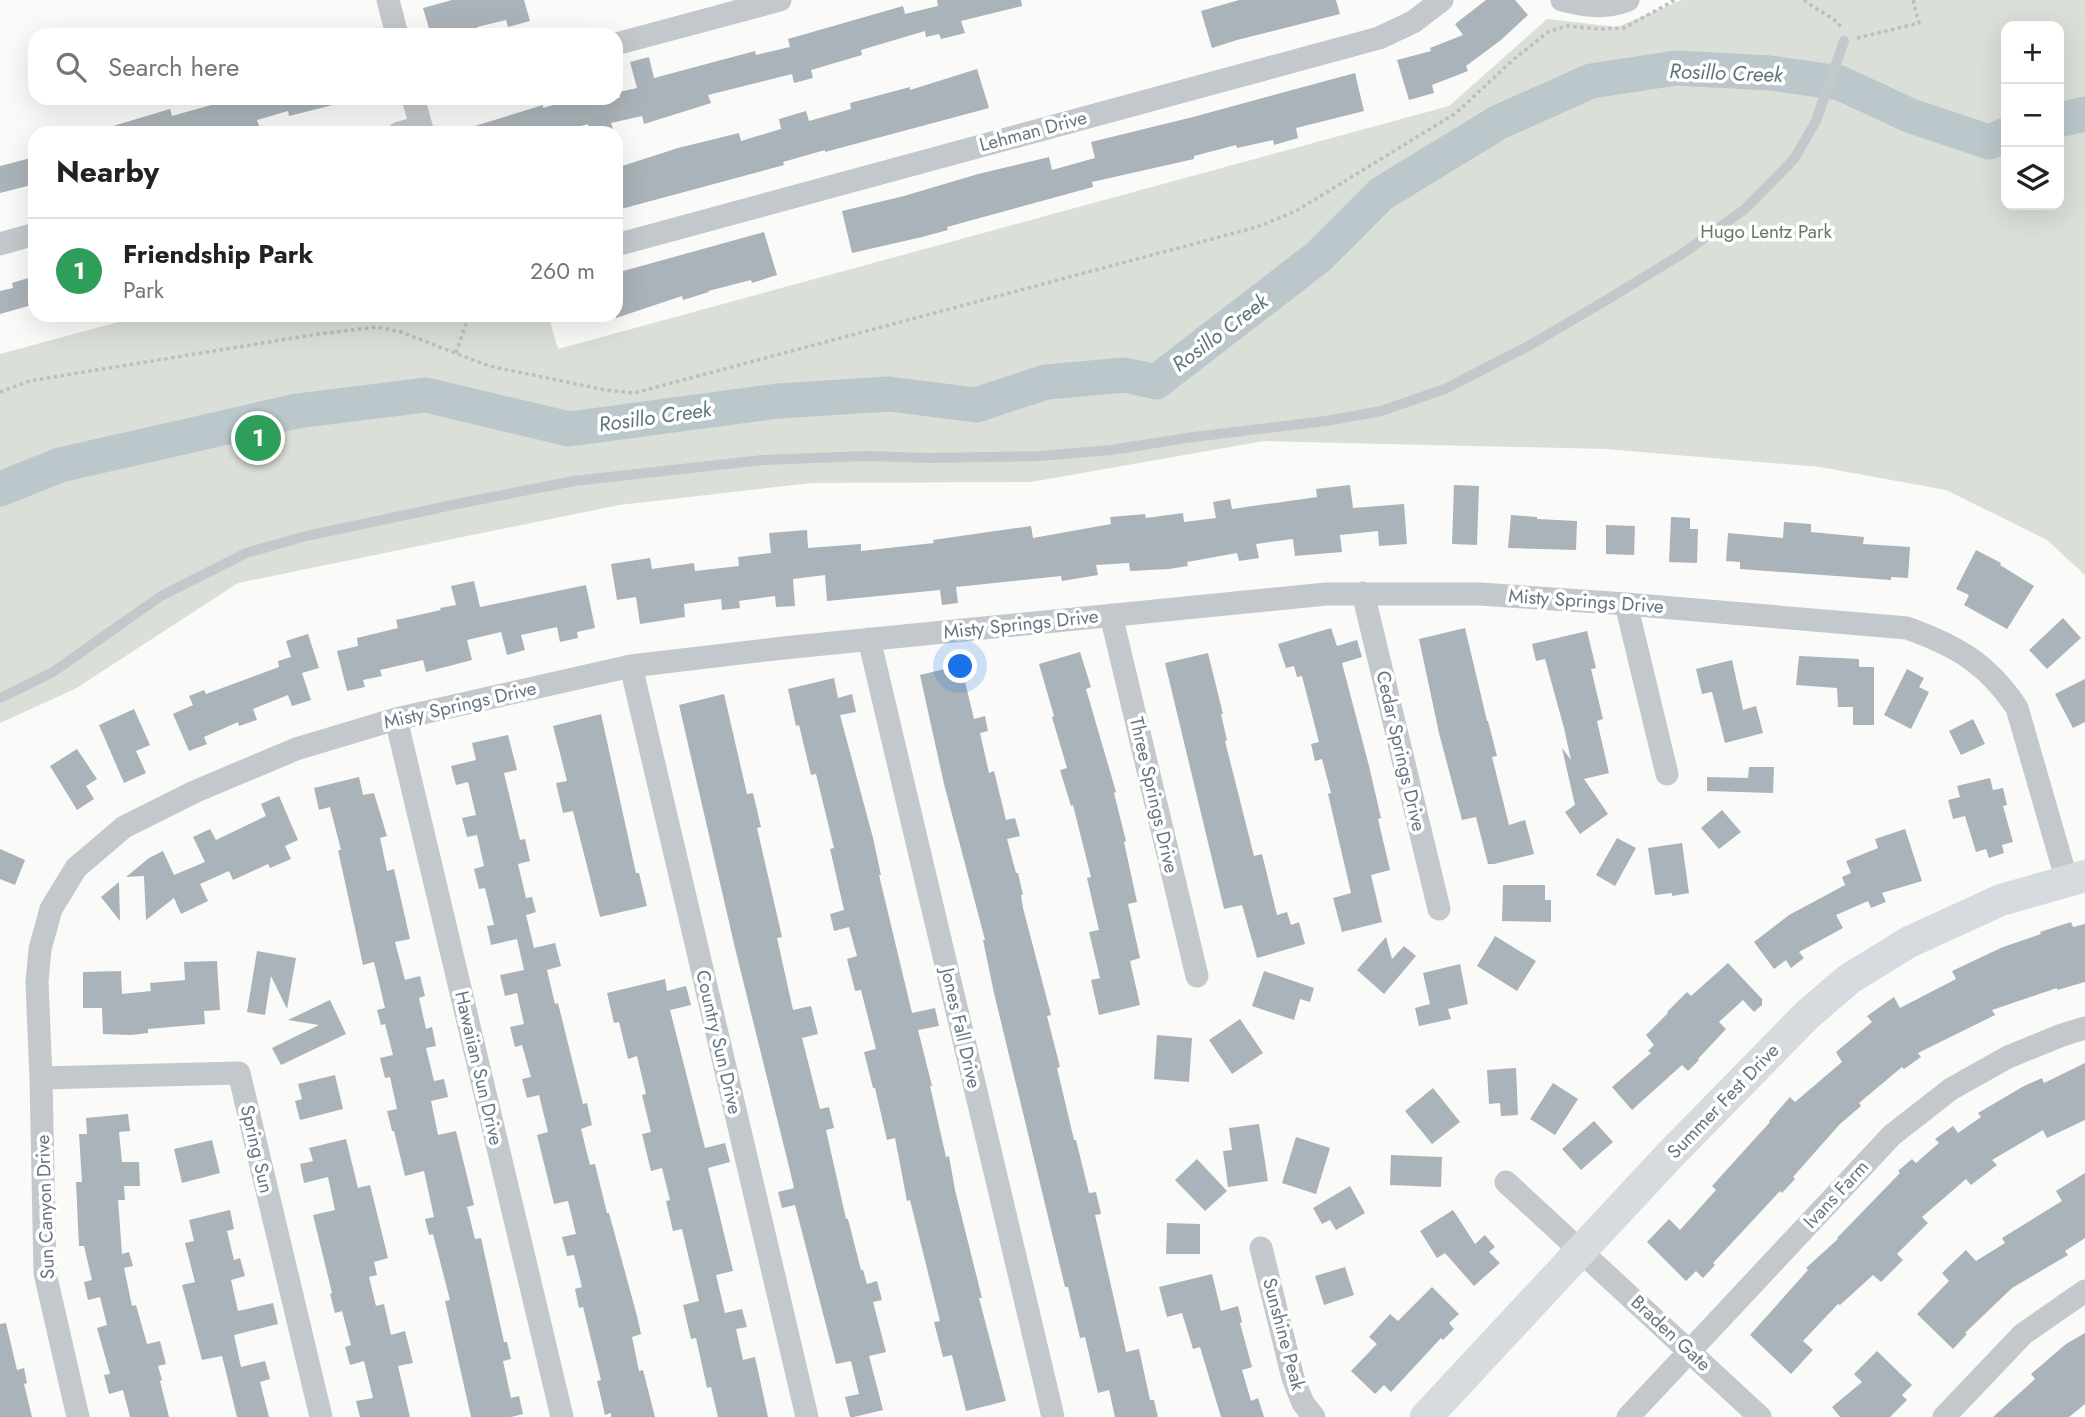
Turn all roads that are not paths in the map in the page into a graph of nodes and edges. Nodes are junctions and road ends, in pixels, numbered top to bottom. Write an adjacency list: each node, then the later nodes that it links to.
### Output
1 (388, 0): 6 (street)
2 (780, 0): 8 (street)
3 (1441, 0): 12 (street, Lehman Drive)
4 (1562, 0): 5 (street)
5 (1628, 0)
6 (395, 28)
7 (1844, 41): 19 (lane)
8 (623, 42)
9 (415, 105): 10 (street)
10 (415, 126)
11 (28, 236): 13 (street)
12 (623, 243)
13 (0, 244)
14 (1363, 593): 15 (street, Misty Springs Drive); 16 (street, Misty Springs Drive); 23 (street, Cedar Springs Drive)
15 (1626, 604): 21 (street); 22 (street, Misty Springs Drive)
16 (1111, 615): 17 (street, Misty Springs Drive); 24 (street, Three Springs Drive)
17 (869, 639): 18 (street, Misty Springs Drive); 36 (street, Jones Fall Drive)
18 (631, 666): 20 (street, Misty Springs Drive); 35 (street, Country Sun Drive)
19 (0, 698)
20 (396, 719): 26 (street, Misty Springs Drive); 34 (street, Hawaiian Sun Drive)
21 (1667, 774)
22 (2076, 879): 29 (street, Summer Fest Drive)
23 (1439, 909)
24 (1197, 976)
25 (2085, 1028): 31 (street, Ivans Farm)
26 (41, 1078): 32 (street, Sun Canyon Drive); 33 (street, Spring Sun)
27 (1506, 1182): 29 (street, Braden Gate)
28 (1261, 1248): 37 (street, Sunshine Peak)
29 (1581, 1250): 31 (street, Braden Gate); 38 (street, Summer Fest Drive)
30 (2085, 1291): 41 (street)
31 (1690, 1351): 39 (street, Ivans Farm); 40 (street, Braden Gate)
32 (78, 1417)
33 (321, 1417)
34 (562, 1417)
35 (807, 1417)
36 (1053, 1417)
37 (1314, 1417)
38 (1426, 1417)
39 (1628, 1417)
40 (1760, 1417)
41 (1944, 1417)

